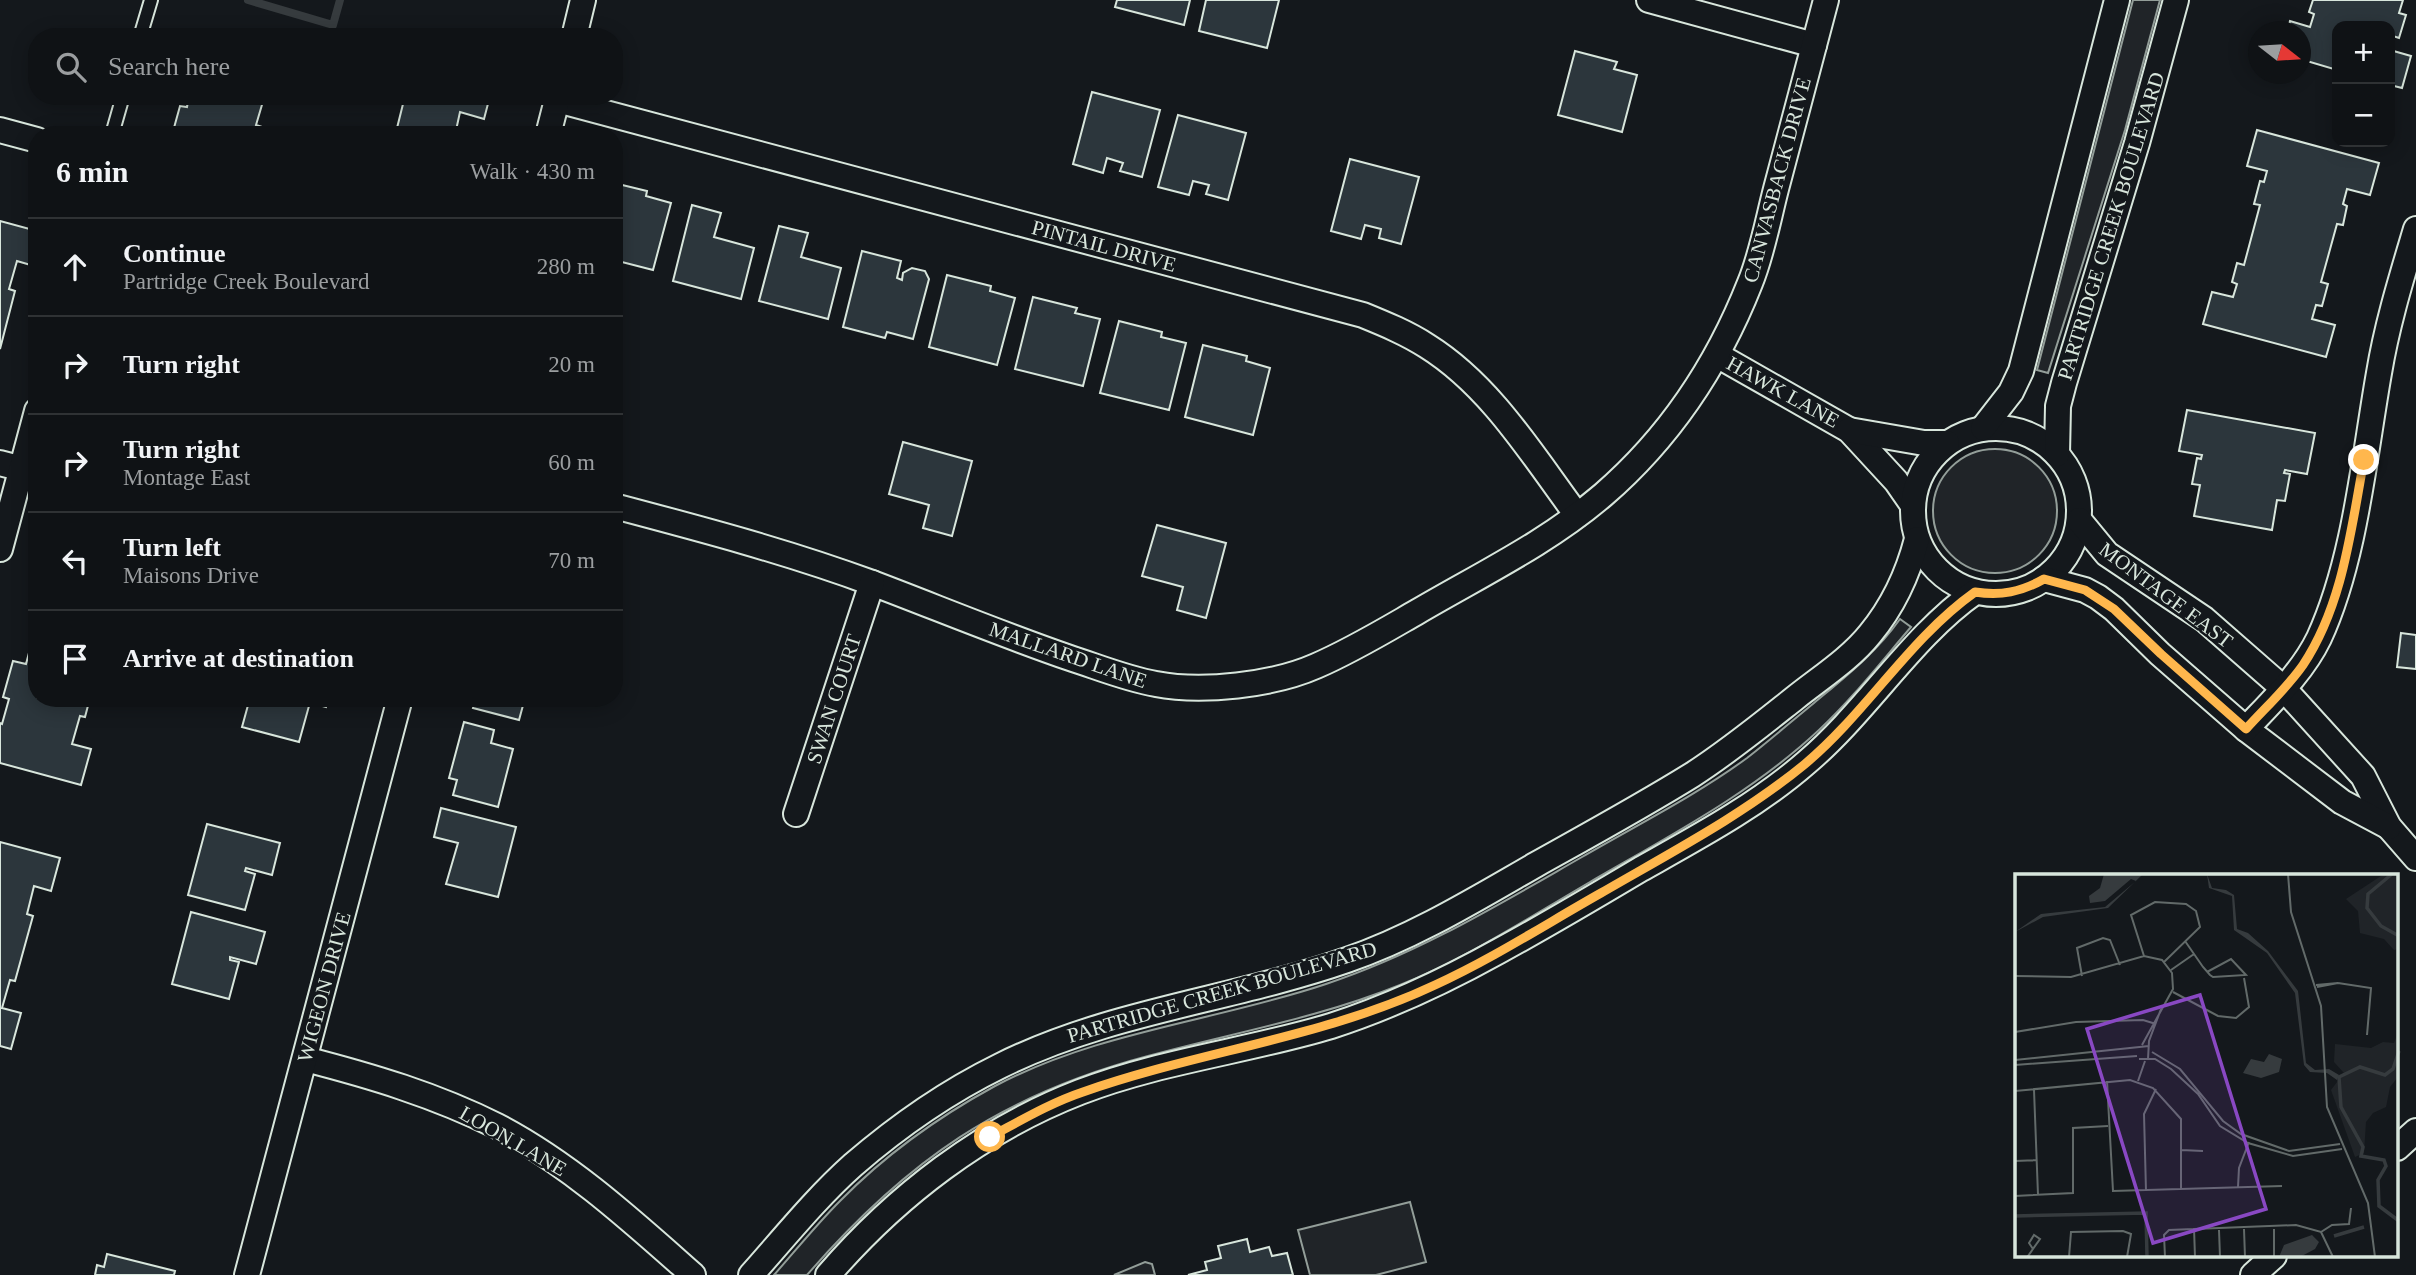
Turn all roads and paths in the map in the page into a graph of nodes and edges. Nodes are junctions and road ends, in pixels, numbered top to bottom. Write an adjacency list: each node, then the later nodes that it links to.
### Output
1 (151, 0): 7 (lane)
2 (583, 0): 8 (street)
3 (1649, 0): 9 (street)
4 (1826, 0): 9 (street, CANVASBACK DRIVE)
5 (2117, 0): 19 (street)
6 (2176, 0): 23 (street, PARTRIDGE CREEK BOULEVARD)
7 (143, 28)
8 (576, 28)
9 (1814, 45): 18 (street, CANVASBACK DRIVE)
10 (120, 105): 13 (lane)
11 (556, 105): 14 (street)
12 (584, 105): 27 (street, PINTAIL DRIVE)
13 (114, 126)
14 (550, 126)
15 (0, 130): 16 (street)
16 (28, 137)
17 (2416, 229): 34 (street)
18 (1717, 355): 21 (street, HAWK LANE); 27 (street, MALLARD LANE)
19 (1983, 428): 22 (street); 23 (street)
20 (28, 430): 24 (street)
21 (1849, 430): 22 (street, HAWK LANE); 25 (street, HAWK LANE)
22 (1947, 443): 25 (street)
23 (2057, 454): 28 (street)
24 (11, 466): 30 (street)
25 (1912, 504): 29 (street)
26 (623, 508): 32 (street, MALLARD LANE)
27 (1577, 515): 32 (street, MALLARD LANE)
28 (2079, 520): 31 (street); 34 (street, MONTAGE EAST)
29 (1917, 539): 33 (street); 46 (street, PARTRIDGE CREEK BOULEVARD)
30 (0, 549)
31 (2044, 579): 33 (street); 36 (street, MONTAGE EAST)
32 (872, 583): 37 (street, SWAN COURT)
33 (1975, 592): 47 (street)
34 (2284, 688): 36 (street); 38 (street, MONTAGE EAST)
35 (398, 707): 40 (street, WIGEON DRIVE)
36 (2246, 729): 38 (street, MONTAGE EAST)
37 (796, 814)
38 (2389, 827): 39 (street, MONTAGE EAST)
39 (2416, 858)
40 (305, 1059): 44 (street, WIGEON DRIVE); 45 (street, LOON LANE)
41 (2416, 1131): 42 (street)
42 (2398, 1147)
43 (2272, 1258): 48 (street)
44 (247, 1275)
45 (694, 1275)
46 (751, 1275)
47 (828, 1275)
48 (2253, 1275)

